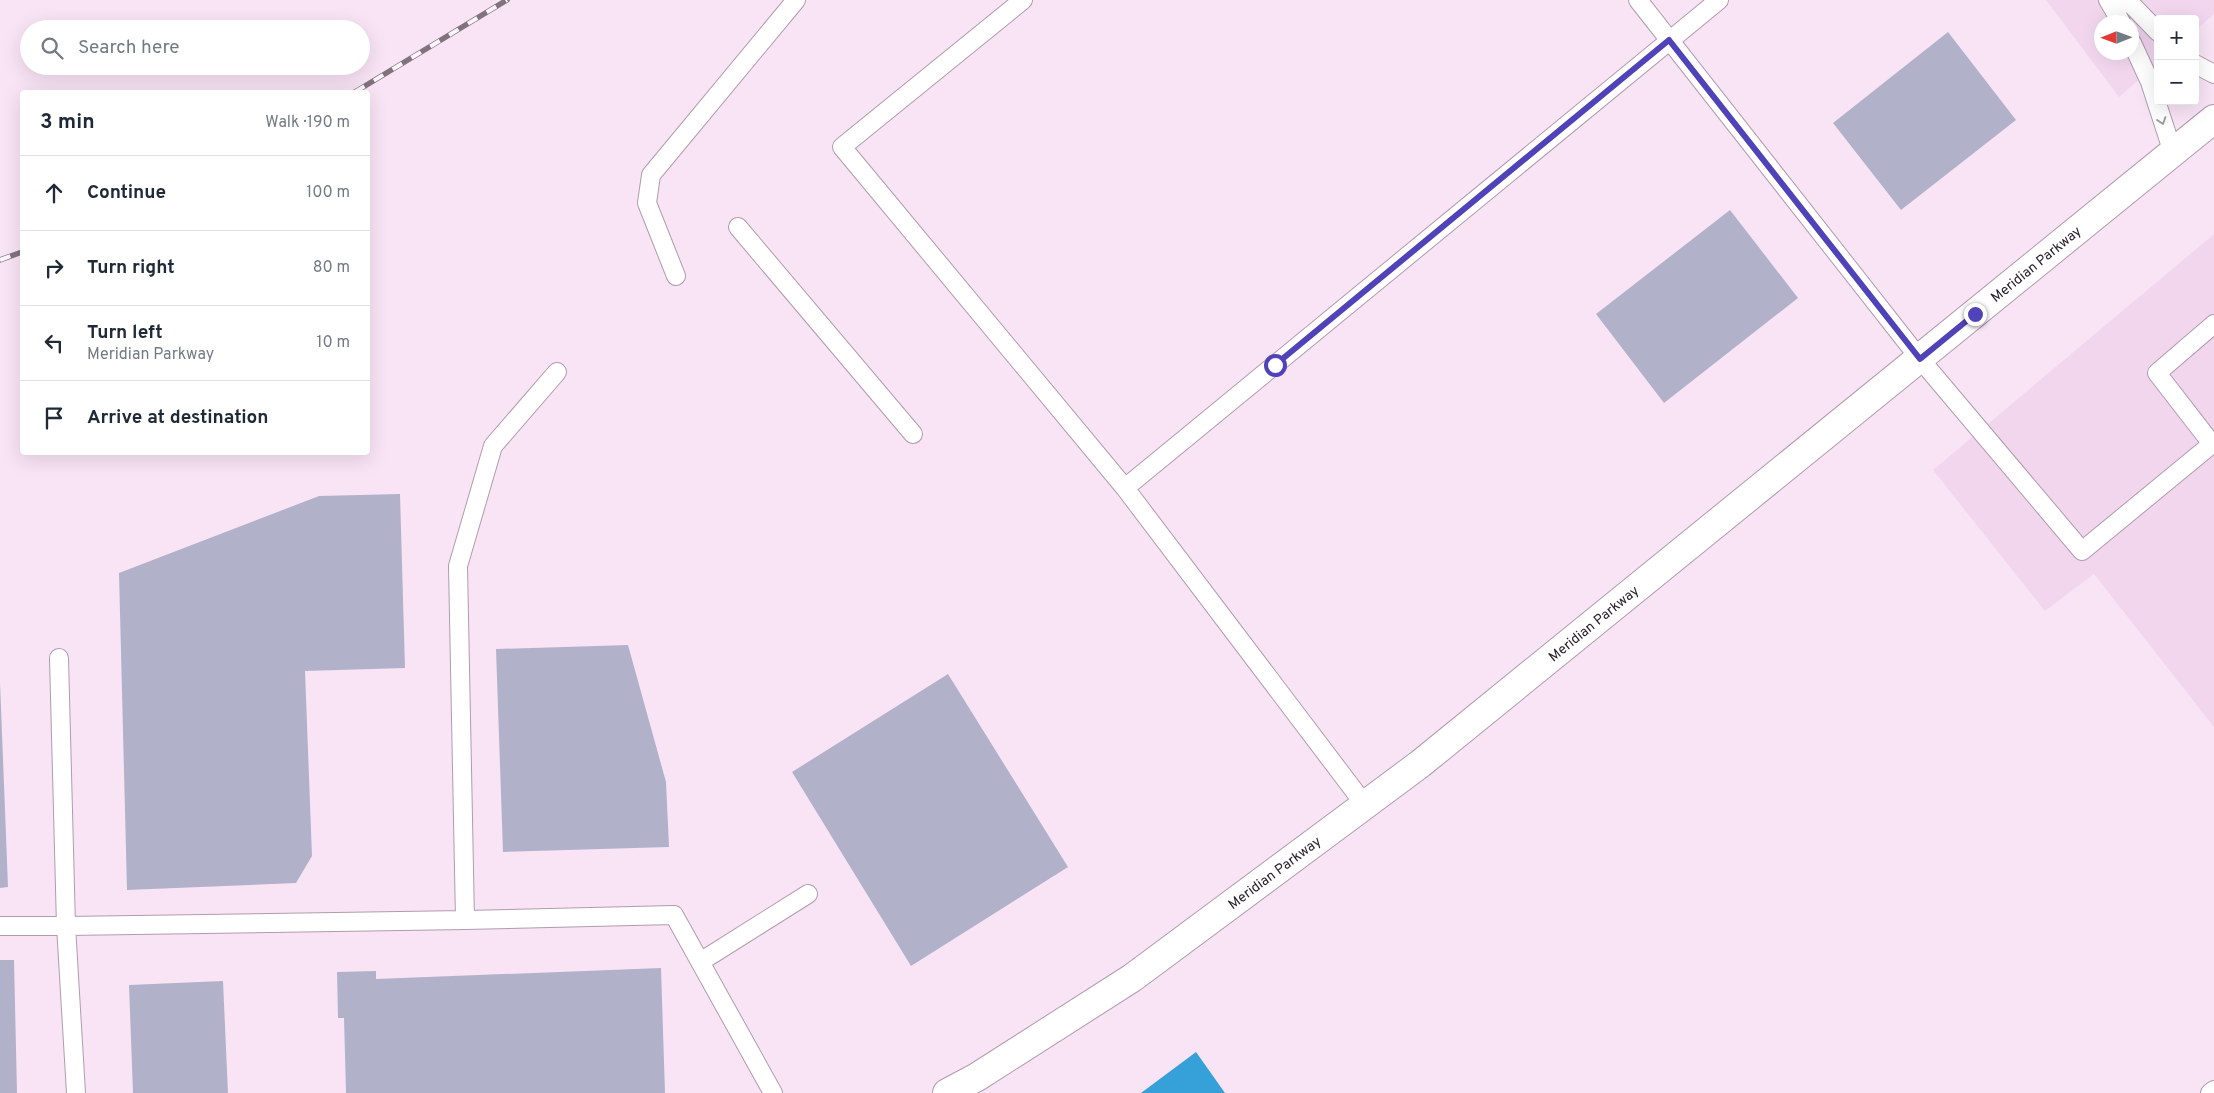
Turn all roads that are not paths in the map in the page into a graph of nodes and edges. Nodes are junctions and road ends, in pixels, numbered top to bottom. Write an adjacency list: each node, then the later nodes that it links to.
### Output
1 (796, 0): 16 (lane)
2 (1023, 0): 22 (lane)
3 (1638, 0): 9 (lane)
4 (1719, 0): 9 (lane)
5 (2108, 0): 7 (lane)
6 (2118, 0): 8 (lane)
7 (2118, 15)
8 (2154, 28)
9 (1669, 40): 18 (lane); 22 (lane)
10 (2139, 58): 14 (lane, one-way to 14)
11 (2199, 66): 12 (lane)
12 (2214, 74)
13 (2214, 119): 14 (main road, Meridian Parkway)
14 (2173, 153): 18 (main road, Meridian Parkway)
15 (738, 227): 20 (lane)
16 (676, 276)
17 (2214, 324): 21 (lane)
18 (1920, 359): 21 (lane); 24 (main road, Meridian Parkway)
19 (557, 372): 26 (lane)
20 (912, 434)
21 (2213, 444)
22 (1125, 488): 24 (lane)
23 (59, 658): 28 (lane)
24 (1364, 805): 33 (main road, Meridian Parkway)
25 (808, 894): 29 (lane)
26 (465, 920): 28 (lane); 29 (lane)
27 (0, 926): 28 (lane)
28 (66, 926): 31 (lane)
29 (700, 962): 32 (lane)
30 (2214, 1090): 34 (lane)
31 (76, 1093)
32 (773, 1093)
33 (947, 1093)
34 (2210, 1093)

